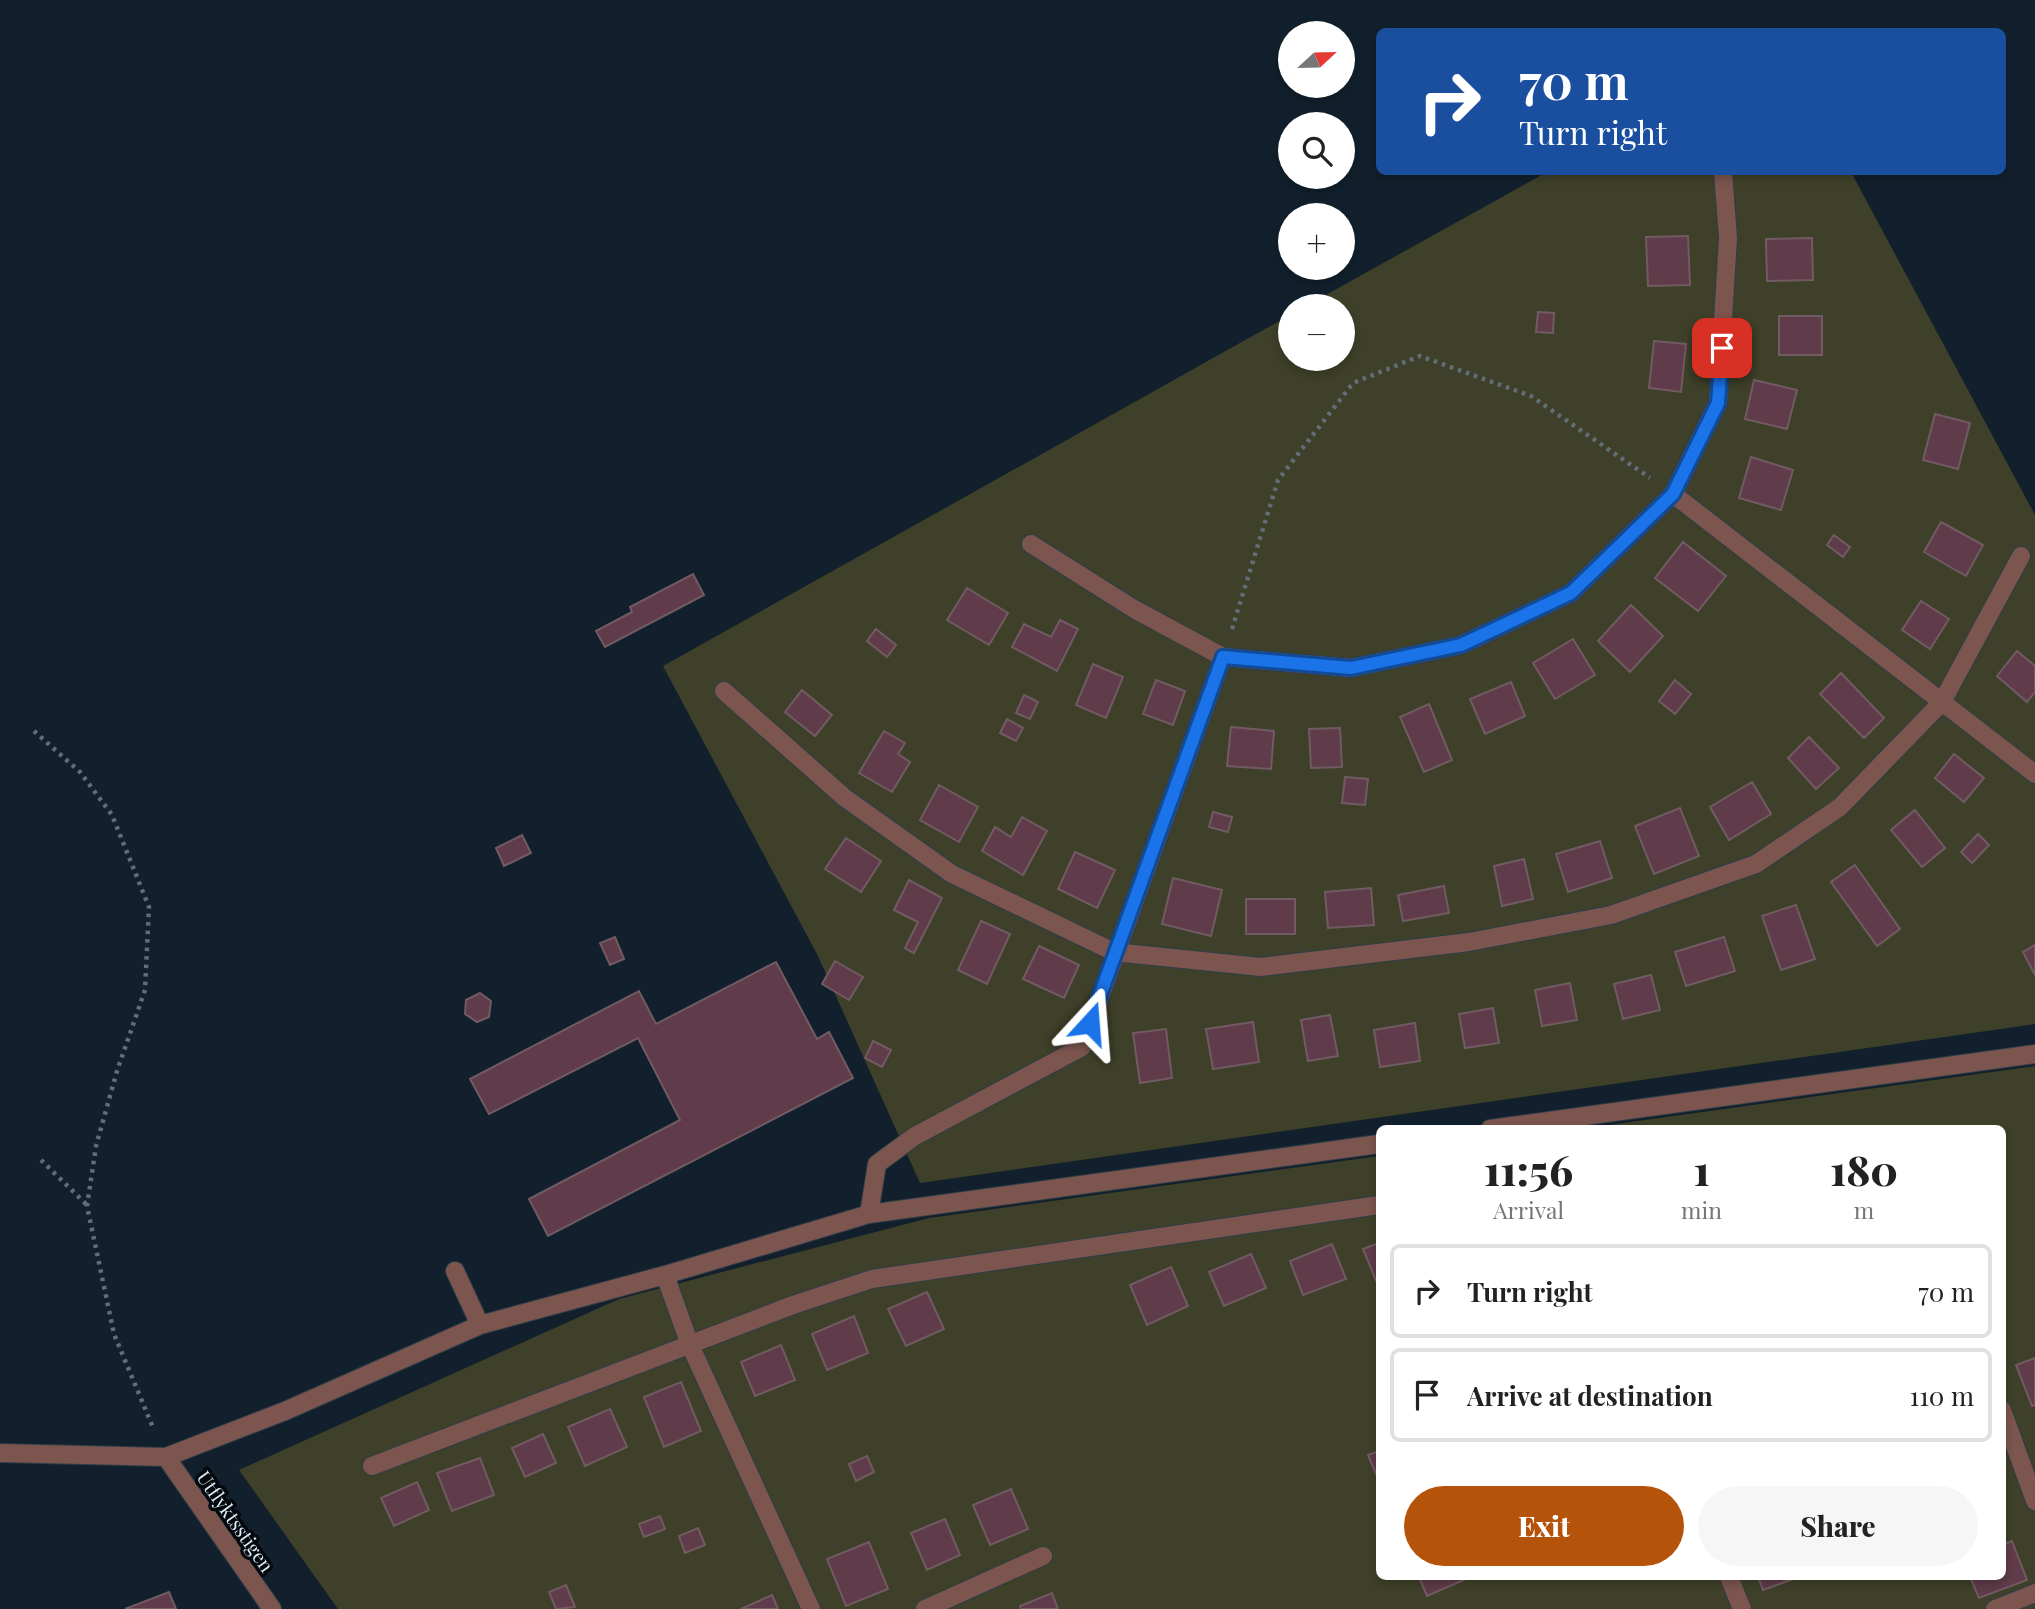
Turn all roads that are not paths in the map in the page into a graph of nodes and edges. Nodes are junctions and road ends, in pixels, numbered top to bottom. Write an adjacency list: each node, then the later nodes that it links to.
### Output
1 (1723, 175): 2 (street)
2 (1673, 494): 5 (street); 7 (street)
3 (1031, 544): 5 (street)
4 (2021, 556): 7 (street)
5 (1223, 657): 9 (street)
6 (724, 691): 9 (street)
7 (1942, 702): 8 (street); 9 (street)
8 (2035, 774)
9 (1114, 952): 14 (street)
10 (2035, 1054): 11 (street)
11 (1555, 1124)
12 (1376, 1144): 14 (street)
13 (1376, 1205): 18 (street)
14 (869, 1214): 16 (street)
15 (455, 1271): 17 (street)
16 (665, 1275): 17 (street); 18 (street)
17 (480, 1325): 21 (street)
18 (690, 1345): 22 (street); 28 (street)
19 (2006, 1421): 23 (street)
20 (0, 1453): 21 (street)
21 (166, 1457): 27 (street, Utflyktsstigen)
22 (372, 1466)
23 (2035, 1501)
24 (1043, 1556): 29 (street)
25 (1729, 1580): 30 (street)
26 (2035, 1593): 31 (street)
27 (272, 1609)
28 (811, 1609)
29 (925, 1609)
30 (1742, 1609)
31 (1995, 1609)

